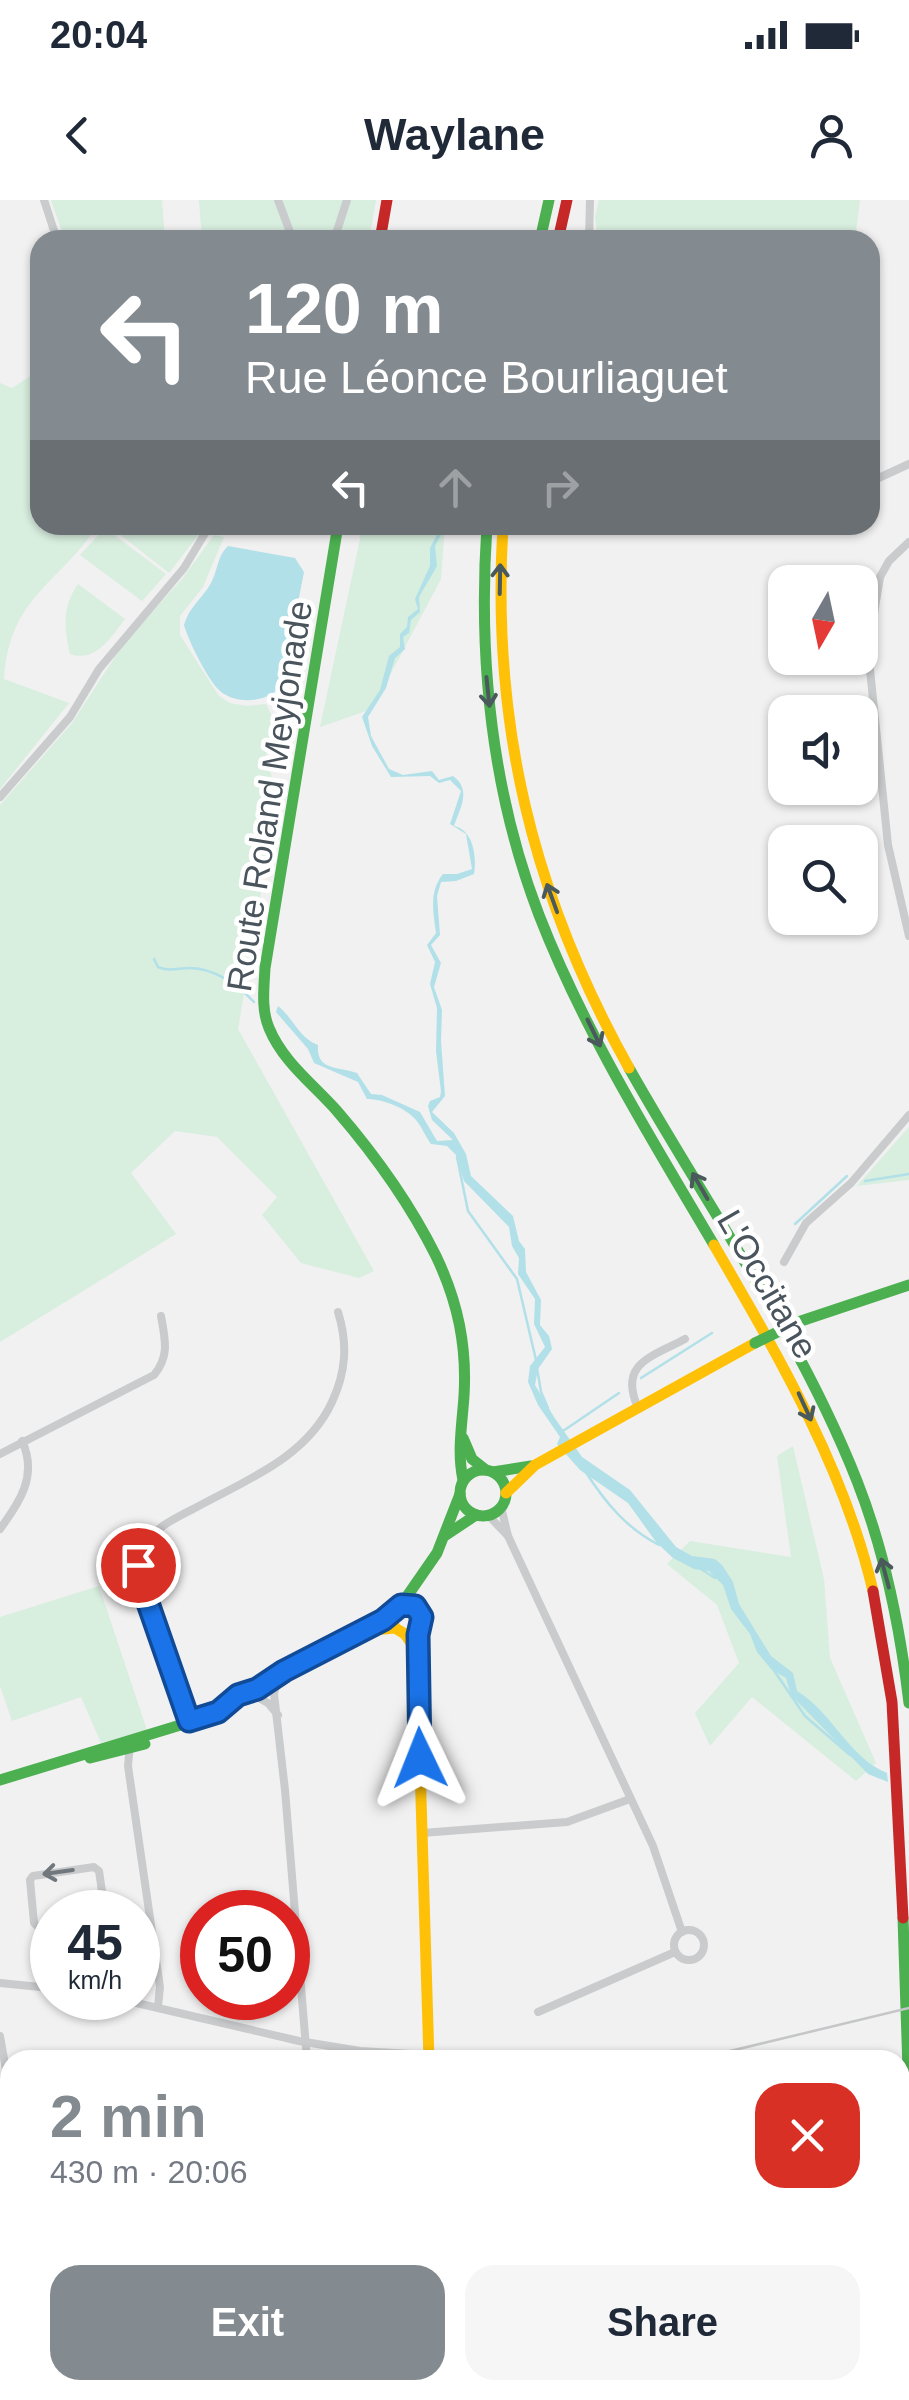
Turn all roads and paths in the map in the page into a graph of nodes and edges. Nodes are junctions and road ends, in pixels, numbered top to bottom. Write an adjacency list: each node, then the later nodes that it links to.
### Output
1 (44, 200): 8 (street)
2 (278, 200): 9 (street)
3 (347, 200): 10 (street)
4 (387, 200): 11 (main road)
5 (549, 200): 12 (main road)
6 (567, 200): 13 (main road)
7 (590, 200): 14 (street)
8 (54, 230)
9 (289, 230)
10 (337, 230)
11 (382, 230)
12 (542, 230)
13 (560, 230)
14 (589, 230)
15 (909, 464): 16 (street)
16 (880, 477)
17 (204, 535): 22 (street)
18 (336, 535): 31 (main road, Route Roland Meyjonade)
19 (486, 535): 67 (main road, L'Occitane, one-way to 67)
20 (502, 535): 53 (main road, L'Occitane, one-way to 20)
21 (909, 542): 23 (street)
22 (0, 797)
23 (909, 936)
24 (909, 1115): 25 (street)
25 (784, 1262)
26 (909, 1285): 30 (main road, bridge)
27 (338, 1312): 55 (street)
28 (161, 1316): 32 (street)
29 (686, 1339): 30 (street)
30 (638, 1408): 34 (main road)
31 (461, 1434): 35 (main road); 36 (main road, Route Roland Meyjonade)
32 (22, 1441): 33 (street); 40 (street)
33 (0, 1454)
34 (535, 1465): 35 (main road); 38 (main road)
35 (490, 1471): 36 (main road); 38 (main road)
36 (464, 1480): 37 (main road)
37 (460, 1494): 39 (main road); 42 (main road)
38 (506, 1496): 39 (main road); 41 (street)
39 (482, 1515): 41 (street); 42 (main road)
40 (0, 1529)
41 (508, 1536): 60 (street)
42 (443, 1538): 43 (main road)
43 (421, 1588): 44 (main road); 45 (main road)
44 (397, 1609): 45 (main road); 46 (main road); 47 (main road)
45 (421, 1619): 46 (main road); 52 (main road)
46 (400, 1631): 47 (main road); 52 (main road)
47 (342, 1645): 48 (main road)
48 (306, 1665): 49 (main road); 51 (main road)
49 (276, 1685): 50 (main road); 54 (street)
50 (257, 1697): 51 (main road); 54 (street)
51 (236, 1700): 55 (main road)
52 (418, 1701): 61 (main road)
53 (909, 1702)
54 (278, 1714): 72 (street)
55 (186, 1723): 56 (main road)
56 (130, 1745): 57 (main road); 58 (street)
57 (115, 1750): 58 (street); 59 (main road)
58 (128, 1766): 64 (street)
59 (0, 1780)
60 (630, 1799): 61 (street); 65 (street)
61 (422, 1833): 75 (main road)
62 (31, 1890): 63 (street, one-way to 62)
63 (102, 1890)
64 (146, 1890)
65 (682, 1932): 66 (street); 66 (street)
66 (675, 1952): 71 (street)
67 (905, 1980): 76 (main road); 77 (main road, L'Occitane)
68 (0, 1983): 69 (street)
69 (30, 1986)
70 (160, 2006): 72 (street)
71 (538, 2012)
72 (306, 2042): 73 (street); 74 (street)
73 (306, 2050)
74 (360, 2050)
75 (429, 2050)
76 (899, 2050)
77 (907, 2050)

